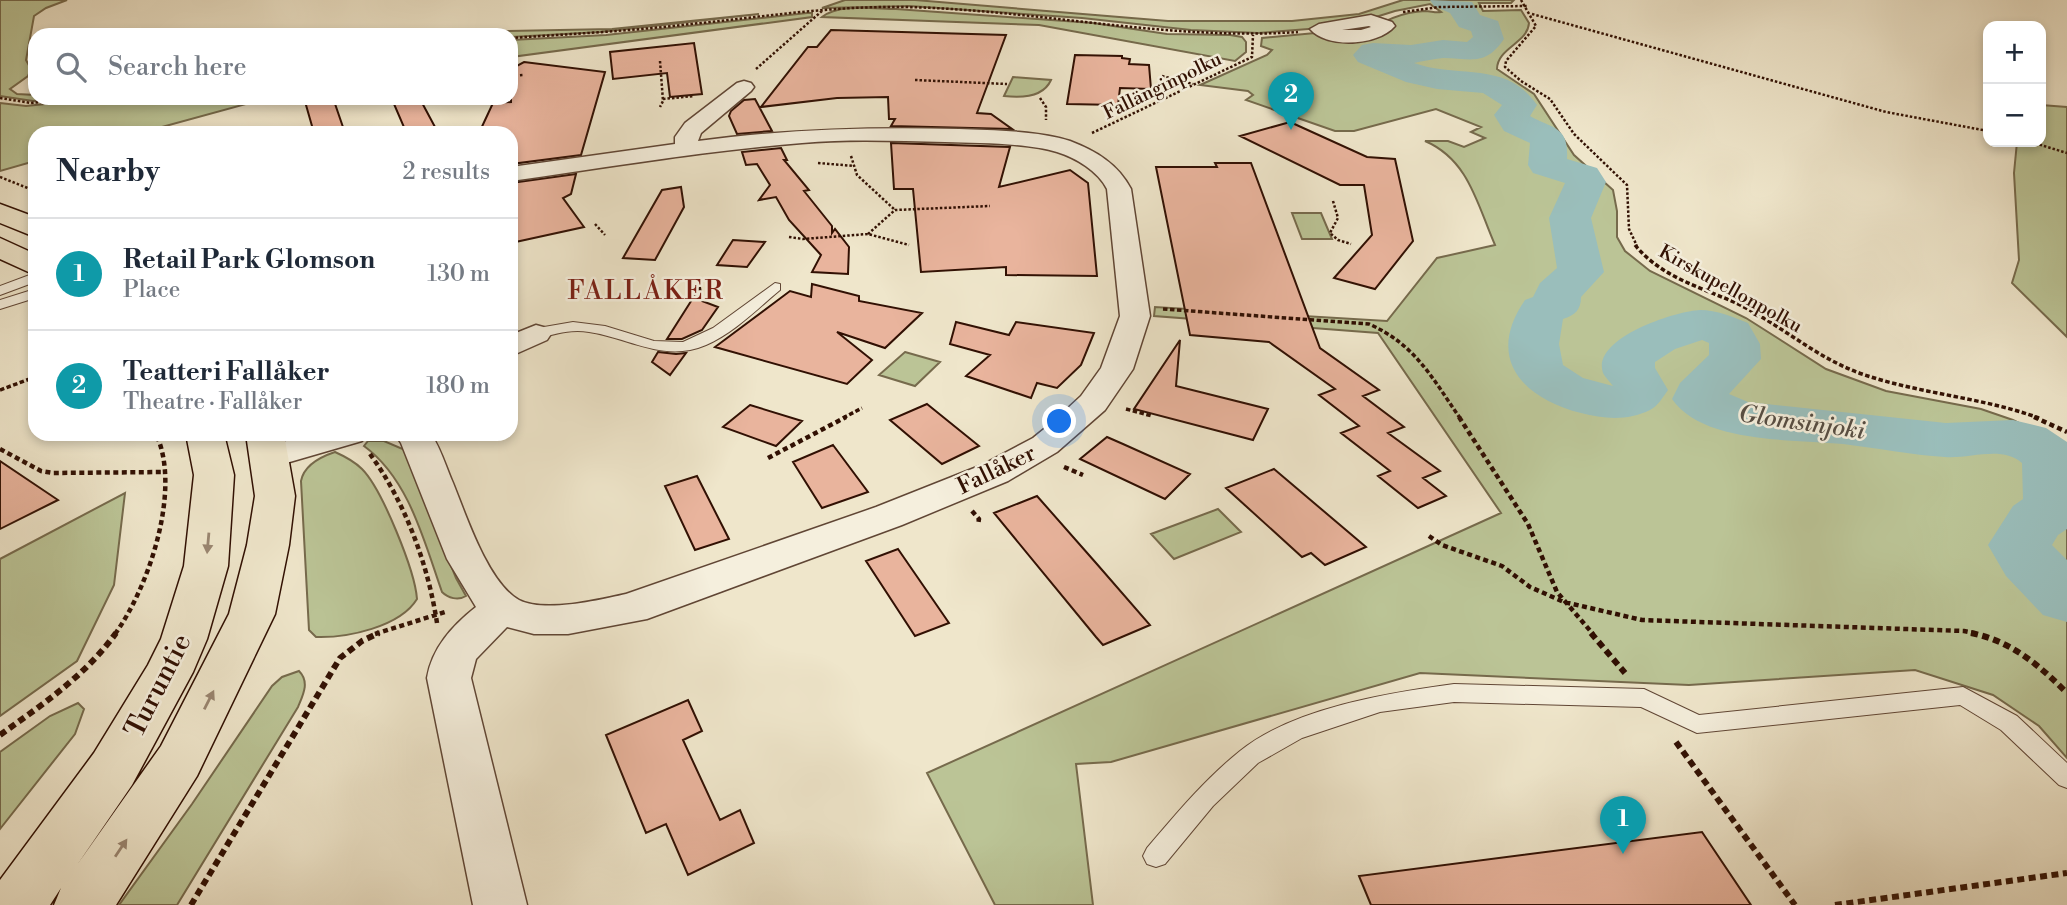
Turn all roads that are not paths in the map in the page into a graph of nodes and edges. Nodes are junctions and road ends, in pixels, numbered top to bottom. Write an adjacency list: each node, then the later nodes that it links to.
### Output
1 (1374, 22): 2 (street)
2 (1322, 31)
3 (744, 87): 4 (street)
4 (687, 149): 5 (street, Fallåker); 20 (street, Fallåker)
5 (518, 173)
6 (0, 212): 7 (main road)
7 (28, 226)
8 (0, 247): 9 (main road)
9 (28, 262)
10 (28, 280): 12 (lane)
11 (775, 287): 15 (lane)
12 (0, 291)
13 (28, 295): 14 (lane)
14 (0, 305)
15 (524, 341)
16 (207, 441): 23 (main road, Turuntie, one-way to 23)
17 (304, 441): 19 (street)
18 (418, 441): 20 (street)
19 (267, 446): 24 (main road, one-way to 19)
20 (494, 616): 25 (street)
21 (2067, 778): 22 (lane)
22 (1156, 856)
23 (16, 905)
24 (83, 905)
25 (500, 905)

